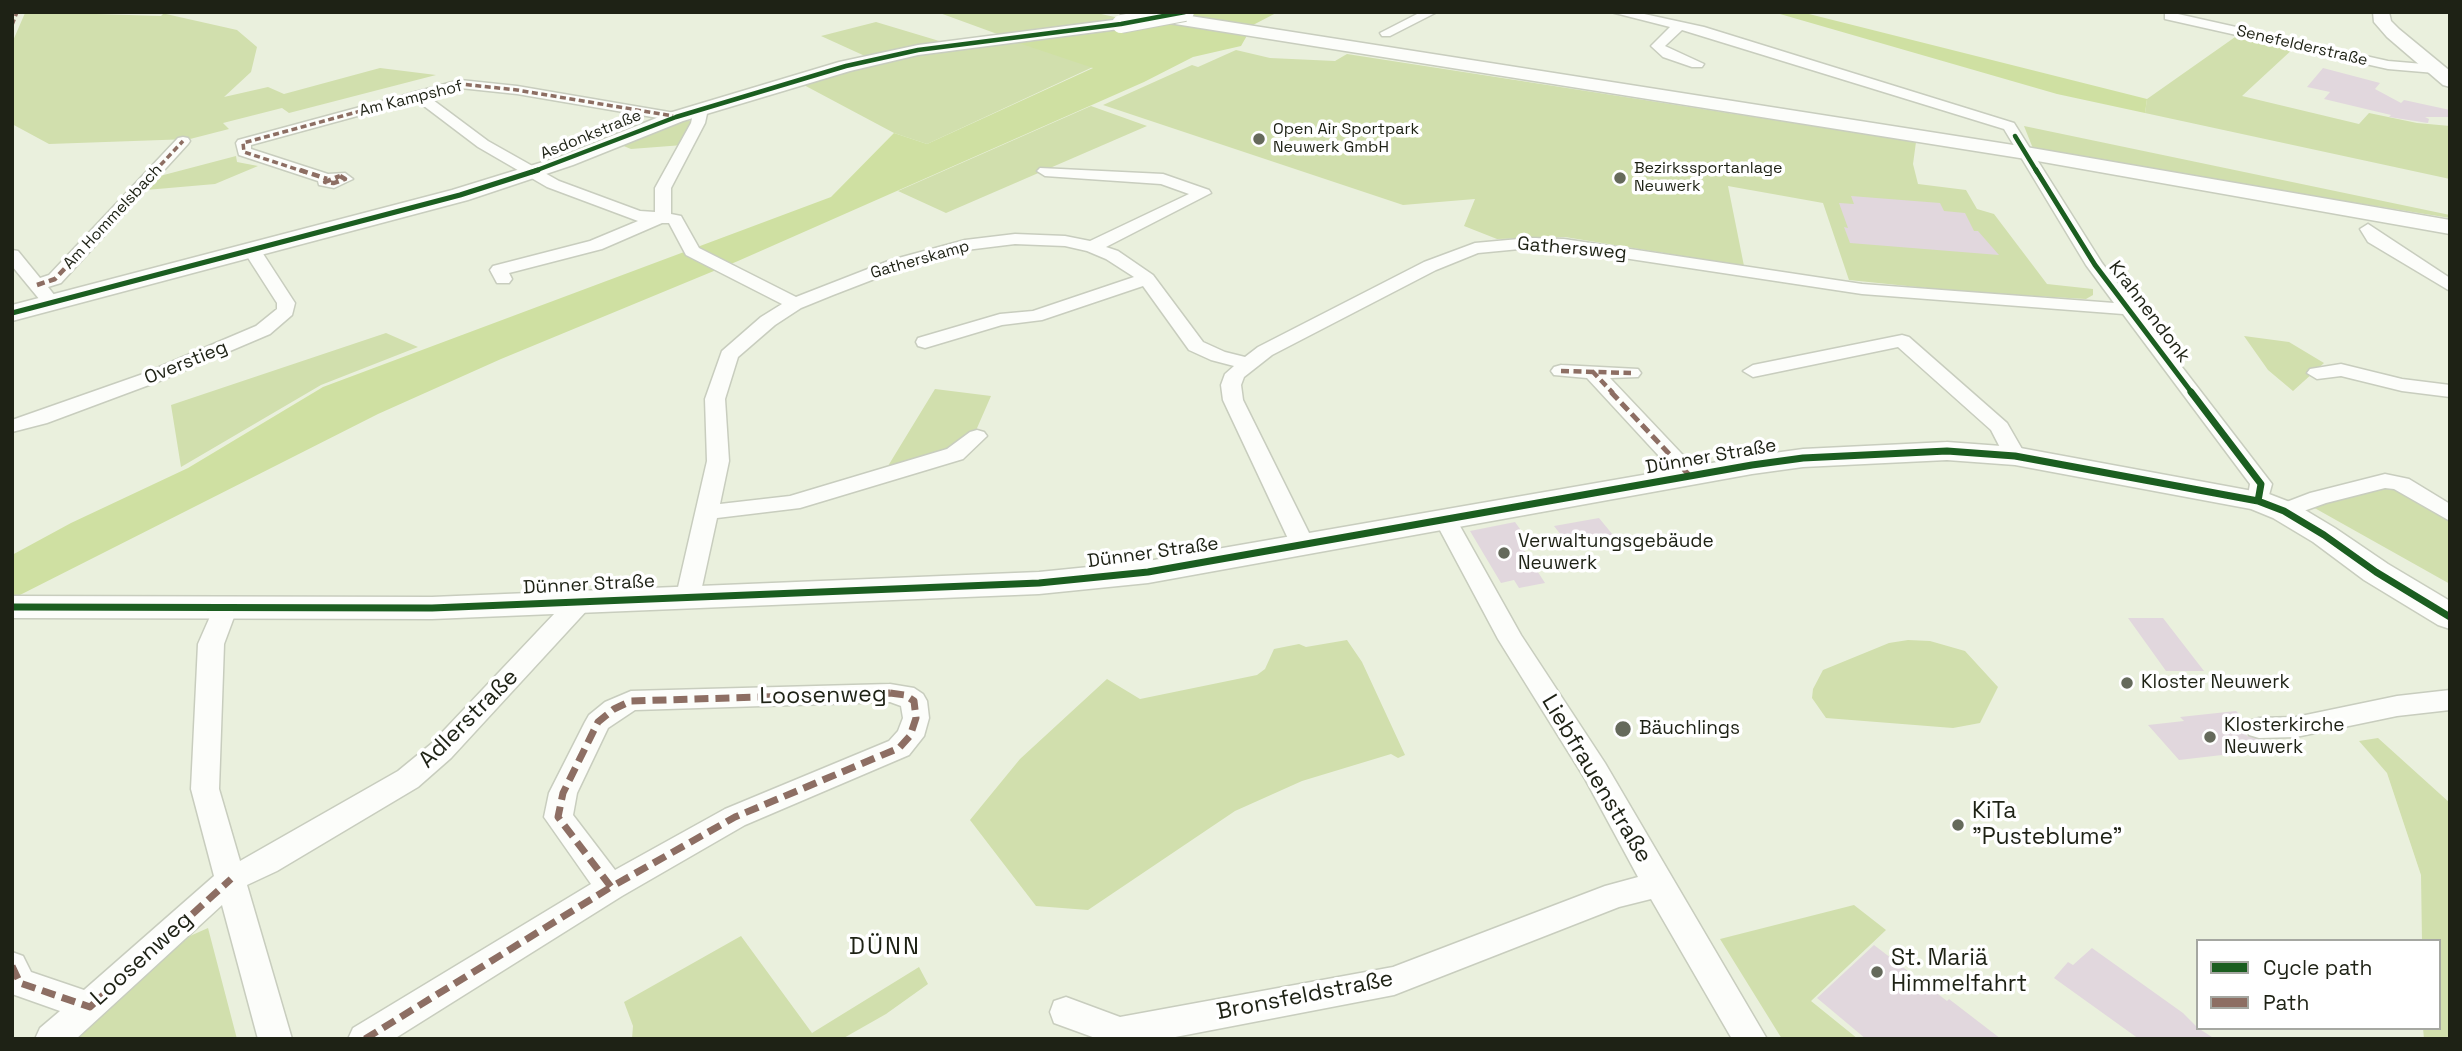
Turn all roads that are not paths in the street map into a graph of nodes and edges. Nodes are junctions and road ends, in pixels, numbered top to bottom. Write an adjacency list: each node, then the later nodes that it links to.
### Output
1 (1185, 12): 6 (street, Asdonkstraße, bridge)
2 (1431, 12): 8 (street)
3 (1618, 12): 7 (street, Krahnendonk)
4 (2381, 12): 10 (street)
5 (2169, 16): 10 (street, Senefelderstraße)
6 (1126, 18): 13 (street, Asdonkstraße); 16 (street)
7 (1680, 25): 9 (street); 16 (street, Krahnendonk)
8 (1386, 33)
9 (1698, 64)
10 (2435, 69): 11 (street)
11 (2450, 81)
12 (419, 96): 14 (street, Am Kampshof); 18 (street); 19 (street, Am Kampshof)
13 (701, 109): 14 (street, Asdonkstraße); 20 (street)
14 (677, 117): 18 (street, Asdonkstraße)
15 (183, 141): 31 (street, Am Hommelsbach)
16 (2026, 153): 21 (street); 33 (street, Krahnendonk)
17 (1045, 171): 23 (street)
18 (533, 172): 20 (street); 24 (street, Asdonkstraße)
19 (327, 178)
20 (663, 216): 28 (street); 32 (street)
21 (2450, 227)
22 (2368, 229): 27 (street)
23 (1091, 247): 29 (street, Gatherskamp); 32 (street, Gatherskamp)
24 (252, 250): 31 (street, Asdonkstraße); 43 (street, Overstieg)
25 (12, 256): 31 (street)
26 (2450, 266): 27 (street)
27 (2420, 267): 30 (street)
28 (503, 279)
29 (1147, 279): 35 (street); 36 (street, Gatherskamp)
30 (2450, 285)
31 (44, 294): 34 (street, Asdonkstraße)
32 (795, 304): 48 (street, Gatherskamp)
33 (2126, 309): 36 (street, Gathersweg); 47 (street, Krahnendonk)
34 (12, 313)
35 (925, 342)
36 (1247, 363): 51 (street)
37 (1561, 371): 38 (street)
38 (1592, 371): 40 (street); 46 (street, Dünner Straße)
39 (1753, 371): 45 (street)
40 (1631, 373)
41 (2316, 373): 42 (street)
42 (2450, 391)
43 (12, 426)
44 (977, 436): 48 (street)
45 (2015, 456): 46 (street, Dünner Straße); 47 (street, Dünner Straße)
46 (1690, 476): 50 (street, Dünner Straße)
47 (2271, 506): 49 (street); 56 (street, Dünner Straße)
48 (707, 512): 52 (street, Gatherskamp)
49 (2450, 514)
50 (1444, 519): 51 (street, Dünner Straße); 60 (street, Liebfrauenstraße)
51 (1303, 545): 52 (street, Dünner Straße)
52 (688, 596): 53 (street, Dünner Straße)
53 (581, 601): 55 (street, Dünner Straße); 59 (street, Adlerstraße)
54 (13, 608): 55 (street, Dünner Straße)
55 (225, 609): 59 (street)
56 (2450, 617)
57 (2450, 700): 58 (street)
58 (2259, 728)
59 (231, 878): 63 (street, Loosenweg); 66 (street)
60 (1658, 885): 64 (street, Bronsfeldstraße); 68 (street, Liebfrauenstraße)
61 (611, 887): 61 (street, Loosenweg); 67 (street, Loosenweg)
62 (12, 966): 63 (street)
63 (90, 1007): 65 (street, Loosenweg)
64 (1066, 1012)
65 (52, 1039)
66 (275, 1039)
67 (365, 1039)
68 (1750, 1039)

